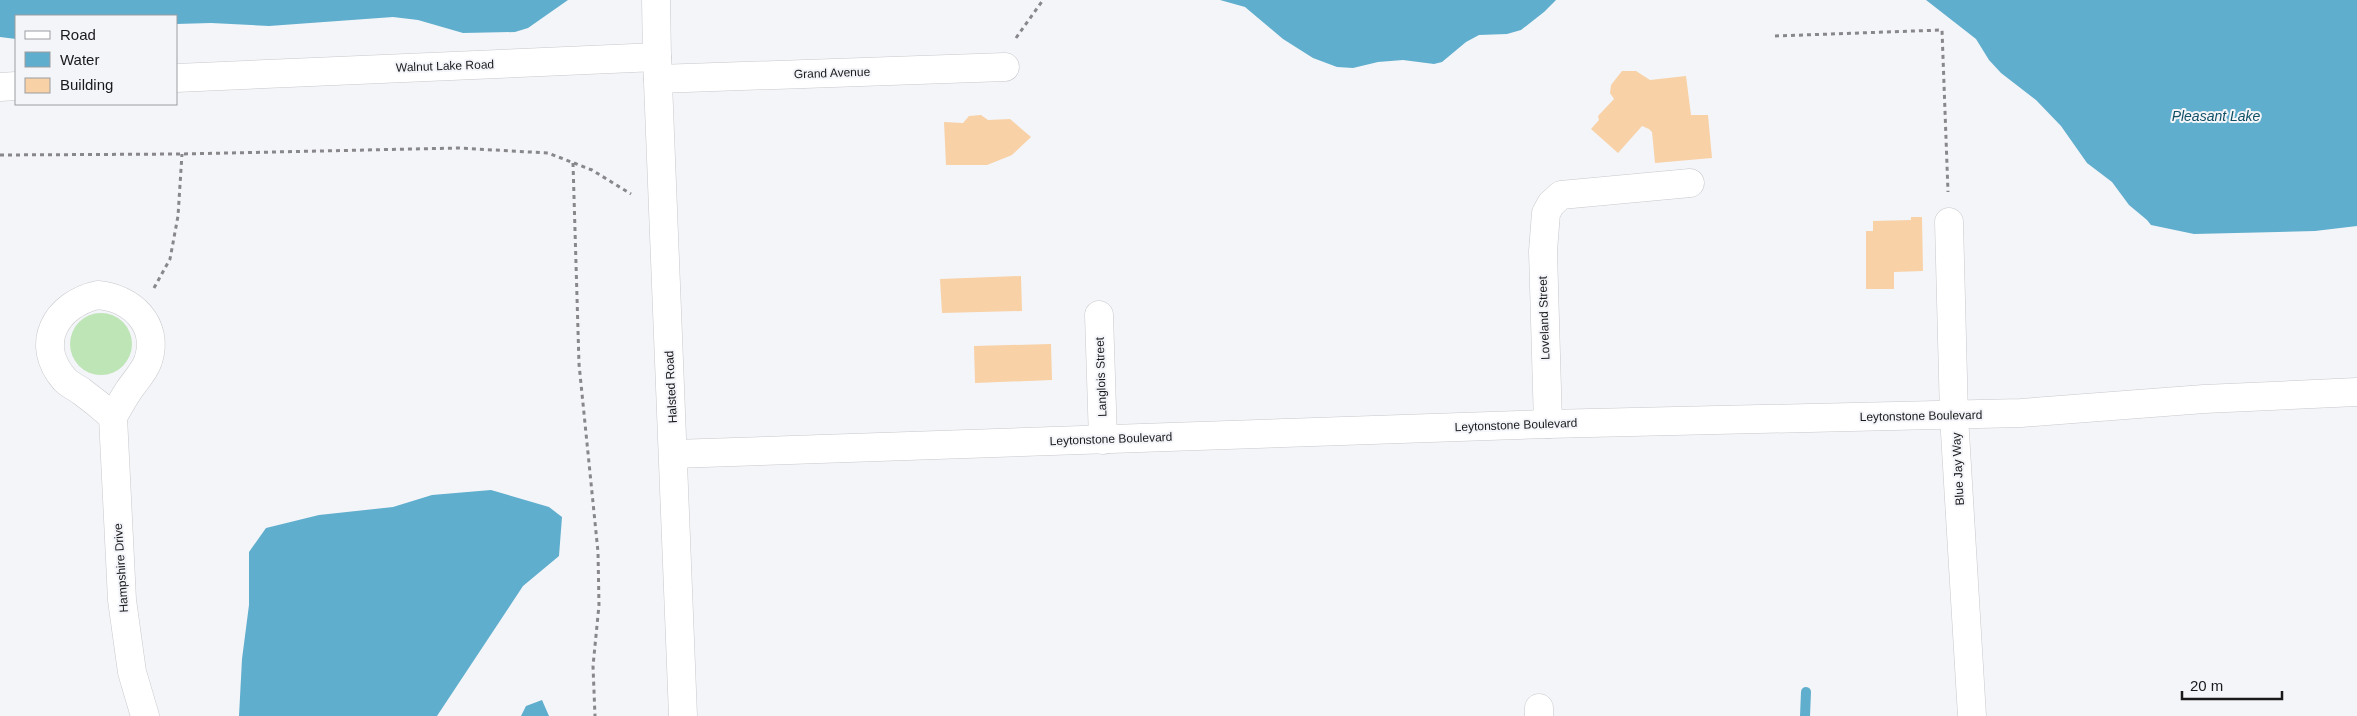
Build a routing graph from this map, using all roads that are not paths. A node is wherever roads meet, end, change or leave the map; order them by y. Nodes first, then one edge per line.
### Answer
1 (656, 0) edge
2 (1005, 67) dead end
3 (658, 68) junction
4 (178, 78) edge
5 (15, 86) edge
6 (0, 87) edge
7 (1690, 183) dead end
8 (1949, 222) road end
9 (1099, 314) dead end
10 (2357, 392) edge
11 (1954, 416) junction
12 (113, 417) junction
13 (1548, 424) junction
14 (1103, 440) junction
15 (674, 454) junction
16 (145, 716) edge
17 (683, 716) edge
18 (1972, 716) edge

1 - 3 street
2 - 3 street, Grand Avenue
3 - 4 street, Walnut Lake Road
3 - 15 street, Halsted Road
5 - 6 street
7 - 13 street, Loveland Street
8 - 11 street, Blue Jay Way
9 - 14 street, Langlois Street
10 - 11 street, Leytonstone Boulevard
11 - 13 street, Leytonstone Boulevard
11 - 18 street, Blue Jay Way
12 - 12 street
12 - 16 street, Hampshire Drive
13 - 14 street, Leytonstone Boulevard
14 - 15 street, Leytonstone Boulevard
15 - 17 street, Halsted Road

